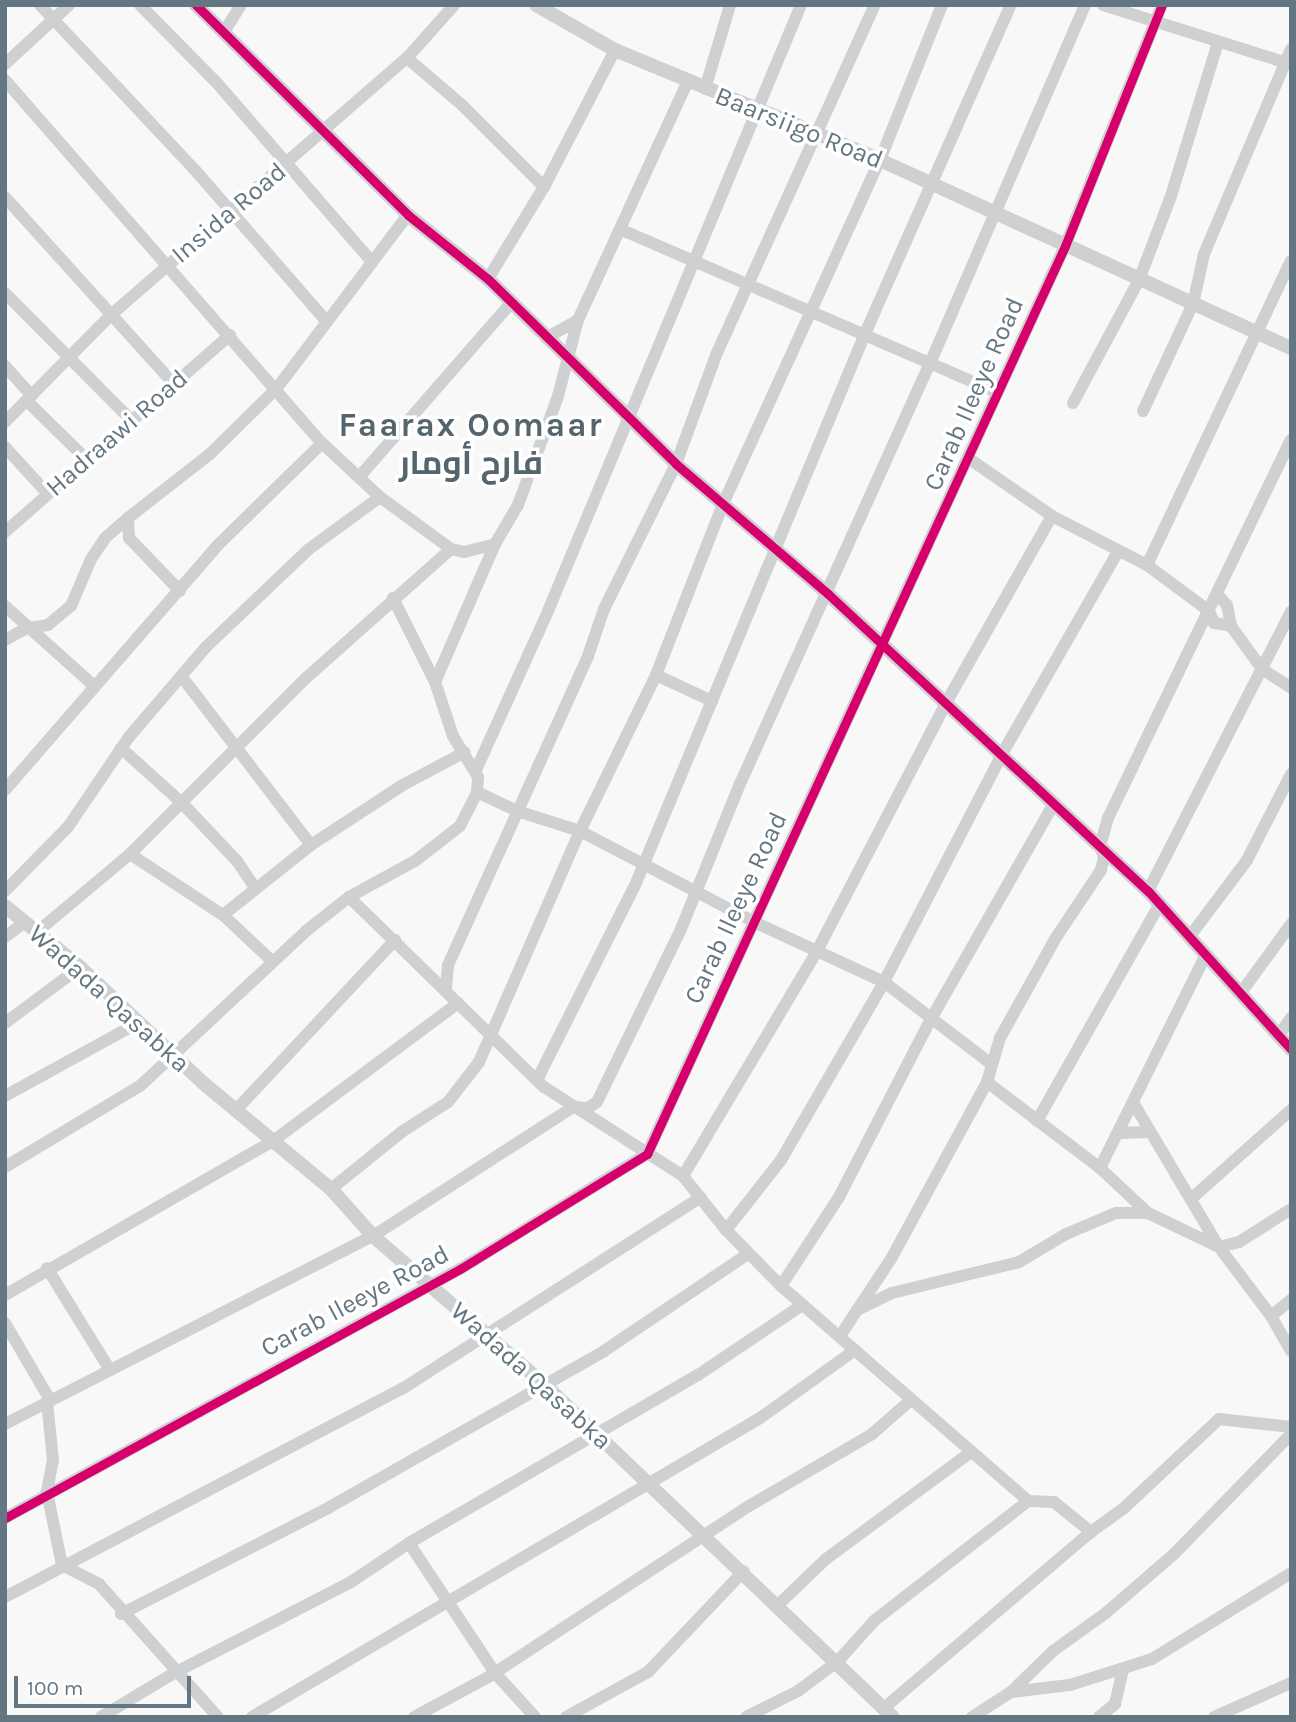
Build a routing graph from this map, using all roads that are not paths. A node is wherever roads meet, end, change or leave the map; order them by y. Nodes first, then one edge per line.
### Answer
1 (40, 5) edge
2 (69, 5) edge
3 (139, 5) edge
4 (196, 5) edge
5 (241, 5) edge
6 (454, 5) edge
7 (536, 5) edge
8 (730, 5) edge
9 (801, 5) edge
10 (874, 5) edge
11 (942, 5) edge
12 (1011, 5) edge
13 (1085, 5) edge
14 (1103, 5) edge
15 (1162, 5) edge
16 (54, 21) junction
17 (1154, 24) junction
18 (224, 32) junction
19 (1218, 42) junction
20 (1291, 49) edge
21 (615, 50) junction
22 (407, 58) junction
23 (1287, 63) edge
24 (5, 64) edge
25 (5, 79) edge
26 (688, 82) junction
27 (705, 89) junction
28 (758, 108) junction
29 (323, 133) junction
30 (817, 135) junction
31 (880, 160) junction
32 (288, 163) junction
33 (934, 186) junction
34 (544, 187) junction
35 (5, 197) edge
36 (229, 213) junction
37 (408, 215) junction
38 (995, 215) junction
39 (622, 230) junction
40 (1065, 246) junction
41 (695, 260) junction
42 (1291, 261) edge
43 (372, 262) junction
44 (168, 263) junction
45 (488, 279) junction
46 (1139, 280) junction
47 (748, 284) junction
48 (5, 293) edge
49 (510, 304) junction
50 (1193, 304) junction
51 (112, 314) junction
52 (812, 314) junction
53 (578, 320) junction
54 (327, 322) junction
55 (1257, 333) junction
56 (229, 334) junction
57 (864, 336) junction
58 (546, 338) junction
59 (1291, 348) edge
60 (68, 358) junction
61 (932, 361) junction
62 (567, 362) junction
63 (5, 366) edge
64 (173, 384) junction
65 (277, 388) junction
66 (997, 392) junction
67 (30, 398) junction
68 (1073, 403) dead end
69 (1143, 411) dead end
70 (629, 420) junction
71 (132, 421) junction
72 (5, 422) edge
73 (1291, 440) edge
74 (322, 443) junction
75 (5, 447) edge
76 (968, 458) junction
77 (87, 460) junction
78 (676, 464) junction
79 (360, 476) junction
80 (47, 493) junction
81 (380, 497) junction
82 (723, 504) junction
83 (1052, 516) junction
84 (128, 518) junction
85 (7, 528) edge
86 (495, 544) junction
87 (776, 547) junction
88 (451, 549) junction
89 (1117, 553) junction
90 (1147, 565) junction
91 (180, 591) junction
92 (827, 593) junction
93 (1219, 595) junction
94 (393, 598) junction
95 (5, 606) edge
96 (1209, 611) junction
97 (1291, 611) edge
98 (1231, 626) junction
99 (27, 628) junction
100 (5, 640) edge
101 (879, 646) junction
102 (1262, 669) junction
103 (656, 675) junction
104 (182, 677) junction
105 (435, 682) junction
106 (93, 685) junction
107 (1291, 688) edge
108 (712, 701) junction
109 (946, 703) junction
110 (121, 748) junction
111 (237, 749) junction
112 (465, 752) junction
113 (1002, 754) junction
114 (476, 770) junction
115 (1291, 774) edge
116 (5, 790) edge
117 (477, 792) junction
118 (182, 803) junction
119 (1054, 803) junction
120 (517, 811) junction
121 (580, 831) junction
122 (311, 845) junction
123 (1100, 846) junction
124 (130, 854) junction
125 (640, 864) junction
126 (254, 886) junction
127 (5, 891) edge
128 (1148, 891) junction
129 (696, 892) junction
130 (349, 897) junction
131 (1160, 904) junction
132 (5, 906) edge
133 (223, 915) junction
134 (25, 922) junction
135 (754, 922) junction
136 (1291, 924) edge
137 (37, 932) junction
138 (1190, 936) junction
139 (5, 937) edge
140 (395, 940) junction
141 (817, 951) junction
142 (1206, 954) junction
143 (272, 961) junction
144 (80, 967) junction
145 (884, 982) junction
146 (446, 988) junction
147 (1240, 994) junction
148 (458, 1003) junction
149 (1291, 1018) edge
150 (931, 1019) junction
151 (5, 1023) edge
152 (138, 1023) junction
153 (1279, 1035) junction
154 (491, 1036) junction
155 (1291, 1049) edge
156 (173, 1057) junction
157 (990, 1063) junction
158 (537, 1080) junction
159 (987, 1082) junction
160 (5, 1096) edge
161 (1134, 1104) junction
162 (573, 1107) junction
163 (236, 1110) junction
164 (1291, 1110) edge
165 (1037, 1121) junction
166 (1149, 1132) junction
167 (1118, 1133) junction
168 (273, 1140) junction
169 (647, 1154) junction
170 (5, 1167) edge
171 (1100, 1168) junction
172 (682, 1176) junction
173 (331, 1189) junction
174 (701, 1197) junction
175 (1191, 1199) junction
176 (1291, 1209) edge
177 (1148, 1213) junction
178 (726, 1230) junction
179 (373, 1236) junction
180 (1219, 1247) junction
181 (748, 1254) junction
182 (47, 1268) junction
183 (429, 1285) junction
184 (782, 1286) junction
185 (5, 1294) edge
186 (1291, 1300) edge
187 (802, 1305) junction
188 (857, 1311) junction
189 (1271, 1315) junction
190 (5, 1323) edge
191 (486, 1335) junction
192 (840, 1336) junction
193 (855, 1350) junction
194 (1291, 1351) edge
195 (110, 1370) junction
196 (543, 1383) junction
197 (911, 1399) junction
198 (48, 1401) junction
199 (6, 1423) edge
200 (1291, 1427) edge
201 (596, 1433) junction
202 (1291, 1434) edge
203 (971, 1452) junction
204 (648, 1481) junction
205 (47, 1492) junction
206 (1028, 1501) junction
207 (5, 1518) edge
208 (1091, 1531) junction
209 (704, 1534) junction
210 (409, 1543) junction
211 (62, 1565) junction
212 (744, 1571) junction
213 (1291, 1573) edge
214 (5, 1597) edge
215 (446, 1601) junction
216 (779, 1604) junction
217 (121, 1614) junction
218 (838, 1661) junction
219 (1124, 1670) junction
220 (176, 1672) junction
221 (495, 1673) junction
222 (1291, 1683) edge
223 (1011, 1692) junction
224 (889, 1713) edge
225 (974, 1716) edge
226 (101, 1717) edge
227 (218, 1717) edge
228 (252, 1717) edge
229 (414, 1717) edge
230 (535, 1717) edge
231 (566, 1717) edge
232 (746, 1717) edge
233 (1099, 1717) edge
234 (1214, 1717) edge

1 - 16 street
2 - 16 street
3 - 32 street
4 - 18 street
5 - 18 street
6 - 22 street, Insida Road
7 - 21 street, Baarsiigo Road
8 - 27 street
9 - 28 street
10 - 30 street
11 - 31 street
12 - 33 street
13 - 38 street
14 - 17 street
15 - 17 street, Carab Ileeye Road
16 - 24 street
16 - 36 street
17 - 19 street
17 - 40 street, Carab Ileeye Road
18 - 29 street
19 - 23 street
19 - 46 street
20 - 23 street
21 - 26 street, Baarsiigo Road
21 - 34 street
22 - 29 street, Insida Road
22 - 34 street
23 - 50 street
25 - 44 street
26 - 27 street, Baarsiigo Road
26 - 39 street
27 - 28 street, Baarsiigo Road
28 - 30 street, Baarsiigo Road
28 - 41 street
29 - 32 street, Insida Road
29 - 37 street
30 - 31 street, Baarsiigo Road
30 - 47 street
31 - 33 street, Baarsiigo Road
31 - 52 street
32 - 36 street, Insida Road
32 - 43 street
33 - 38 street, Baarsiigo Road
33 - 57 street
34 - 45 street
35 - 51 street
36 - 44 street, Insida Road
36 - 54 street
37 - 43 street
37 - 45 street
38 - 40 street, Baarsiigo Road
38 - 61 street
39 - 41 street
39 - 53 street
40 - 46 street, Baarsiigo Road
40 - 66 street, Carab Ileeye Road
41 - 47 street
41 - 70 street
42 - 55 street
43 - 54 street
44 - 51 street, Insida Road
44 - 56 street
45 - 49 street
46 - 50 street, Baarsiigo Road
46 - 68 street
47 - 52 street
47 - 78 street
48 - 60 street
49 - 58 street
49 - 79 street
50 - 55 street, Baarsiigo Road
50 - 69 street
51 - 60 street, Insida Road
51 - 64 street
52 - 57 street
52 - 82 street
53 - 58 street
53 - 62 street
54 - 65 street
55 - 59 street, Baarsiigo Road
55 - 90 street
56 - 64 street, Hadraawi Road
56 - 65 street
57 - 61 street
57 - 87 street
58 - 62 street
60 - 67 street, Insida Road
60 - 71 street
61 - 66 street
61 - 92 street
62 - 70 street
62 - 86 street
63 - 67 street
64 - 71 street, Hadraawi Road
65 - 74 street
65 - 84 street
66 - 76 street, Carab Ileeye Road
67 - 72 street, Insida Road
67 - 77 street
70 - 78 street
70 - 114 street
71 - 77 street, Hadraawi Road
73 - 93 street
74 - 79 street
74 - 91 street
75 - 80 street
76 - 83 street
76 - 101 street, Carab Ileeye Road
77 - 80 street, Hadraawi Road
78 - 82 street
78 - 120 street
79 - 81 street
80 - 85 street, Hadraawi Road
81 - 88 street
81 - 104 street
82 - 87 street
82 - 103 street
83 - 89 street
83 - 109 street
84 - 91 street
84 - 99 street
86 - 88 street
86 - 105 street
87 - 92 street
87 - 108 street
88 - 94 street
89 - 90 street
89 - 113 street
90 - 96 street
91 - 106 street
92 - 101 street
92 - 129 street
93 - 96 street
93 - 98 street
94 - 105 street
94 - 111 street
95 - 99 street
96 - 98 street
96 - 123 street
97 - 102 street
98 - 102 street
99 - 100 street
99 - 106 street
101 - 109 street
101 - 135 street, Carab Ileeye Road
102 - 107 street
102 - 128 street
103 - 108 street
103 - 121 street
104 - 110 street
104 - 111 street
105 - 112 street
106 - 116 street
108 - 125 street
109 - 113 street
109 - 141 street
110 - 118 street
110 - 127 street
111 - 118 street
111 - 122 street
112 - 114 street
112 - 122 street
113 - 119 street
113 - 145 street
114 - 117 street
115 - 138 street
117 - 120 street
117 - 130 street
118 - 124 street
118 - 126 street
119 - 123 street
119 - 150 street
120 - 121 street
120 - 146 street
121 - 125 street
121 - 154 street
122 - 126 street
123 - 128 street
123 - 157 street
124 - 133 street
124 - 137 street
125 - 129 street
125 - 158 street
126 - 133 street
128 - 131 street
129 - 135 street
129 - 162 street
130 - 140 street
130 - 143 street
131 - 138 street
131 - 165 street
132 - 134 street, Wadada Qasabka
133 - 143 street
134 - 137 street, Wadada Qasabka
134 - 139 street
135 - 141 street
135 - 169 street, Carab Ileeye Road
136 - 147 street
137 - 144 street, Wadada Qasabka
138 - 142 street
140 - 146 street
140 - 163 street
141 - 145 street
141 - 172 street
142 - 147 street
142 - 161 street
143 - 156 street
144 - 151 street
144 - 152 street, Wadada Qasabka
145 - 150 street
145 - 178 street
146 - 148 street
147 - 153 street
148 - 154 street
148 - 168 street
149 - 153 street
150 - 157 street
150 - 184 street
152 - 156 street, Wadada Qasabka
152 - 160 street
153 - 155 street
154 - 158 street
154 - 173 street
156 - 163 street, Wadada Qasabka
156 - 170 street
157 - 159 street
158 - 162 street
159 - 165 street
159 - 188 street
161 - 166 street
161 - 167 street
162 - 169 street
162 - 179 street
163 - 168 street, Wadada Qasabka
164 - 175 street
165 - 171 street
166 - 167 street
166 - 175 street
167 - 171 street
168 - 173 street, Wadada Qasabka
168 - 182 street
169 - 172 street
169 - 183 street, Carab Ileeye Road
171 - 177 street
172 - 174 street
173 - 179 street, Wadada Qasabka
174 - 178 street
174 - 191 street
175 - 180 street
176 - 180 street
177 - 180 street
177 - 188 street
178 - 181 street
179 - 183 street, Wadada Qasabka
179 - 195 street
180 - 189 street
181 - 184 street
181 - 196 street
182 - 185 street
182 - 195 street
183 - 191 street, Wadada Qasabka
183 - 205 street, Carab Ileeye Road
184 - 187 street
186 - 189 street
187 - 192 street
187 - 201 street
188 - 192 street
189 - 194 street
190 - 198 street
191 - 196 street, Wadada Qasabka
191 - 211 street
192 - 193 street
193 - 197 street
193 - 204 street
195 - 198 street
196 - 201 street, Wadada Qasabka
196 - 217 street
197 - 203 street
197 - 209 street
198 - 199 street
198 - 205 street
200 - 208 street
201 - 204 street, Wadada Qasabka
201 - 210 street
202 - 223 street
203 - 206 street
203 - 216 street
204 - 209 street, Wadada Qasabka
204 - 215 street
205 - 207 street, Carab Ileeye Road
205 - 211 street
206 - 208 street
206 - 218 street
208 - 224 street
209 - 212 street, Wadada Qasabka
209 - 221 street
210 - 215 street
210 - 220 street
211 - 214 street
211 - 217 street
212 - 216 street, Wadada Qasabka
212 - 231 street
213 - 219 street
215 - 221 street
215 - 228 street
216 - 218 street, Wadada Qasabka
217 - 220 street
218 - 224 street, Wadada Qasabka
218 - 232 street
219 - 223 street
219 - 233 street
220 - 226 street
220 - 227 street
221 - 229 street
221 - 230 street
222 - 234 street
223 - 225 street

